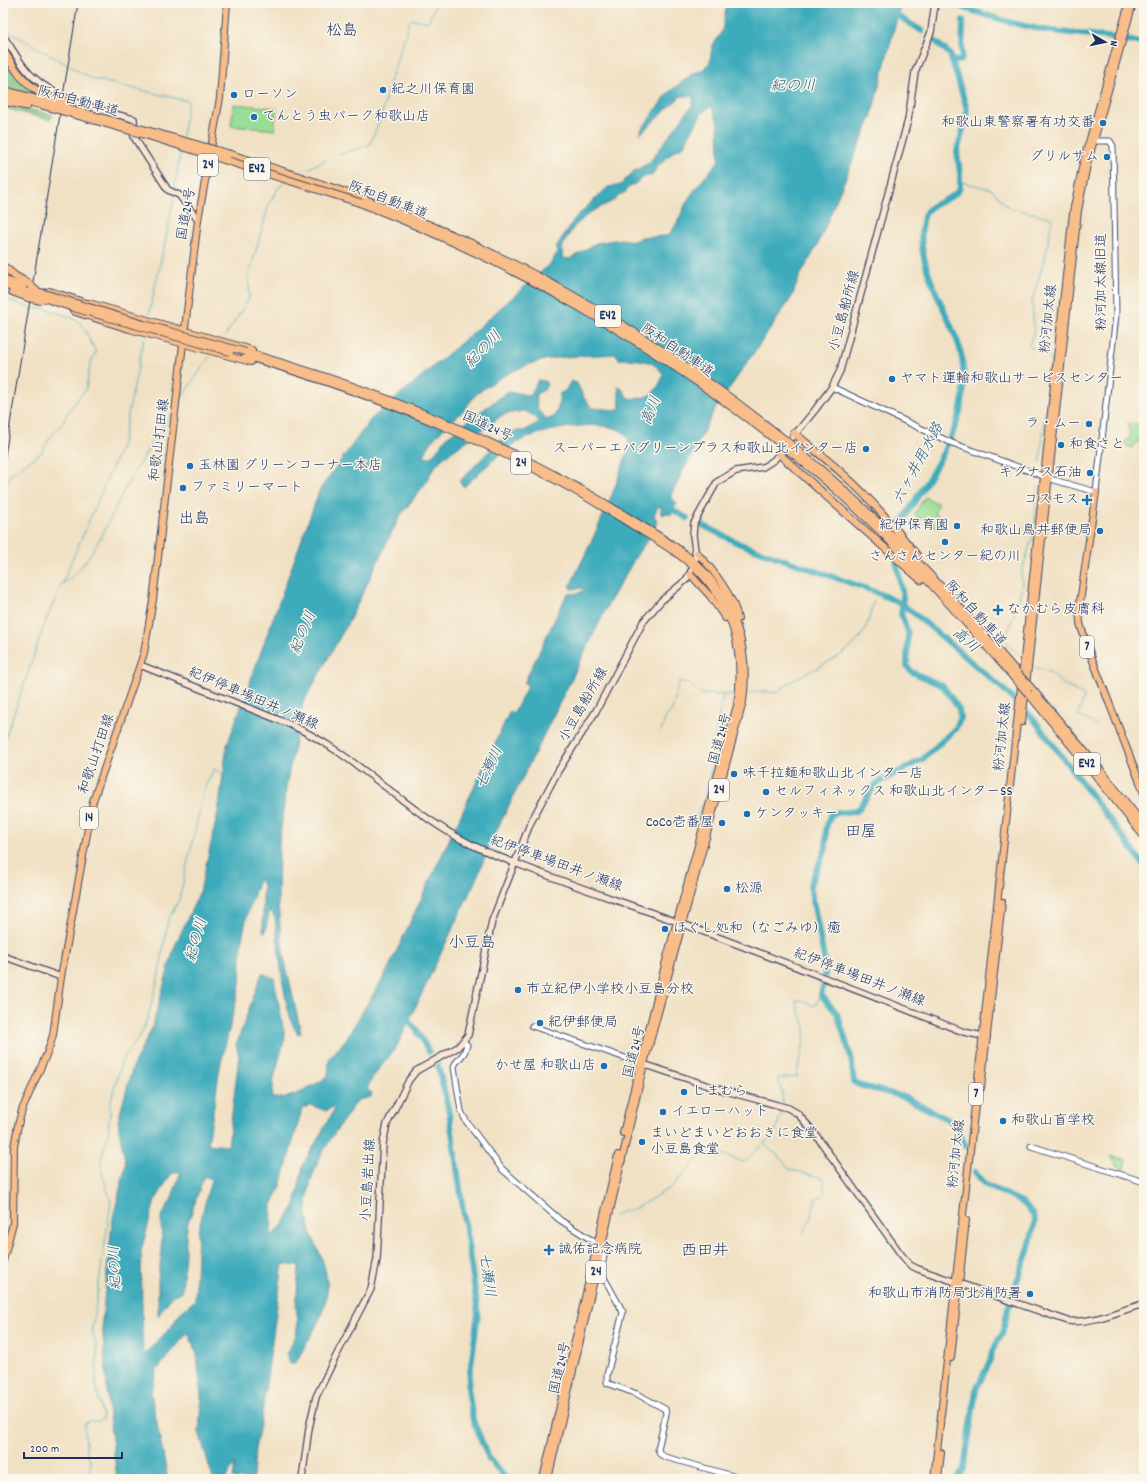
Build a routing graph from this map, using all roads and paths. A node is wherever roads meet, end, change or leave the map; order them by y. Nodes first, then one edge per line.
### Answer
1 (228, 3) edge
2 (1129, 3) edge
3 (1133, 3) edge
4 (933, 5) edge
5 (1123, 34) junction
6 (3, 36) edge
7 (3, 50) edge
8 (3, 90) edge
9 (3, 95) edge
10 (3, 101) edge
11 (43, 102) junction
12 (1092, 140) junction
13 (361, 200) junction
14 (198, 220) junction
15 (3, 266) edge
16 (3, 279) edge
17 (3, 285) edge
18 (3, 288) edge
19 (30, 291) junction
20 (43, 293) junction
21 (89, 303) junction
22 (80, 305) junction
23 (70, 307) junction
24 (184, 329) junction
25 (183, 344) junction
26 (246, 354) junction
27 (832, 387) junction
28 (362, 391) junction
29 (794, 433) junction
30 (779, 454) junction
31 (1046, 477) junction
32 (1096, 492) junction
33 (903, 548) junction
34 (697, 556) joint
35 (690, 573) joint
36 (964, 620) junction
37 (734, 626) junction
38 (740, 651) junction
39 (142, 666) junction
40 (1018, 677) junction
41 (1029, 690) junction
42 (1144, 793) edge
43 (1144, 826) edge
44 (1144, 836) edge
45 (511, 861) junction
46 (679, 922) junction
47 (3, 956) edge
48 (61, 977) junction
49 (532, 1026) dead end
50 (985, 1037) junction
51 (464, 1042) junction
52 (642, 1064) junction
53 (1031, 1146) dead end
54 (1144, 1182) edge
55 (600, 1245) junction
56 (3, 1262) edge
57 (957, 1283) junction
58 (1144, 1304) edge
59 (302, 1479) edge
60 (543, 1479) edge
61 (548, 1479) edge
62 (744, 1479) edge
63 (934, 1479) edge
64 (938, 1479) edge

1 - 14 main road, 国道24号 / 24
2 - 5 main road, 粉河加太線 / 7
3 - 5 main road, 粉河加太線 / 7
4 - 27 main road, 小豆島船所線
5 - 12 main road, 粉河加太線 / 7
6 - 14 main road
7 - 11 highway
8 - 11 highway, 阪和自動車道 / E42
9 - 11 highway, 阪和自動車道 / E42
10 - 11 highway
11 - 13 highway, 阪和自動車道 / E42, bridge
11 - 13 highway, 阪和自動車道 / E42, bridge
12 - 31 main road, 粉河加太線 / 7
12 - 32 street, 粉河加太線旧道
13 - 33 highway, 阪和自動車道 / E42, bridge
14 - 24 main road, 国道24号 / 24
15 - 19 highway
16 - 19 main road, 国道24号 / 24
17 - 19 main road, 国道24号 / 24
18 - 19 main road, 24
19 - 20 main road, 国道24号 / 24, bridge
19 - 23 main road, 国道24号 / 24, bridge
20 - 21 main road, 24
20 - 22 main road, 国道24号 / 24, bridge
21 - 22 main road, 24, bridge
21 - 24 main road, 24
22 - 26 main road, 国道24号 / 24, bridge
23 - 25 main road, 24
23 - 26 main road, 国道24号 / 24, bridge
24 - 25 main road, 国道24号 / 24
24 - 26 main road
25 - 26 main road
25 - 39 main road, 和歌山打田線 / 14
26 - 28 main road, 国道24号 / 24
26 - 28 main road, 国道24号 / 24
27 - 29 main road, 小豆島船所線
27 - 31 street
28 - 37 main road, 国道24号 / 24
29 - 30 main road, 小豆島船所線
29 - 33 highway
30 - 34 main road, 小豆島船所線
30 - 36 highway
31 - 32 street
31 - 50 main road, 粉河加太線 / 7
32 - 42 main road, 7
33 - 36 highway, 阪和自動車道 / E42
33 - 40 highway, 阪和自動車道 / E42
34 - 37 main road, 24
35 - 37 main road, 24
35 - 45 main road, 小豆島船所線
36 - 40 highway, 阪和自動車道 / E42
37 - 38 main road, 国道24号 / 24
37 - 38 main road, 24
38 - 46 main road, 国道24号 / 24
39 - 45 main road, 紀伊停車場田井ノ瀬線
39 - 48 main road, 和歌山打田線 / 14
40 - 41 highway, 阪和自動車道 / E42, bridge
41 - 43 highway, 阪和自動車道 / E42
41 - 44 highway, 阪和自動車道 / E42
45 - 46 main road, 紀伊停車場田井ノ瀬線
45 - 51 main road
46 - 50 main road, 紀伊停車場田井ノ瀬線
46 - 52 main road, 国道24号 / 24
47 - 48 main road
48 - 56 main road, 和歌山打田線 / 14
49 - 52 street
50 - 57 main road, 粉河加太線 / 7
51 - 55 street
51 - 59 main road, 小豆島岩出線
52 - 55 main road, 国道24号 / 24
52 - 57 main road
53 - 54 street
55 - 60 main road, 国道24号 / 24
55 - 61 main road, 国道24号 / 24
55 - 62 street
57 - 58 main road
57 - 63 main road, 粉河加太線 / 7
57 - 64 main road, 粉河加太線 / 7

